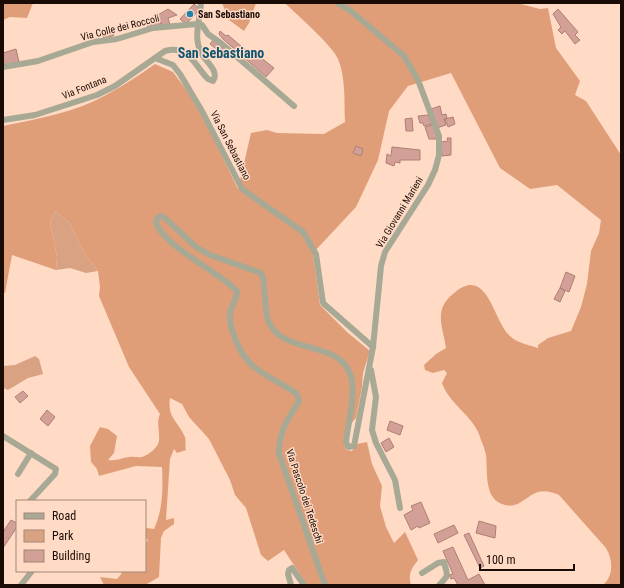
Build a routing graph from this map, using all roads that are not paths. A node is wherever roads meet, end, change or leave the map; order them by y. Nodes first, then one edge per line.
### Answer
1 (201, 3) edge
2 (338, 3) edge
3 (197, 24) junction
4 (155, 58) junction
5 (3, 67) edge
6 (294, 106) dead end
7 (3, 120) edge
8 (373, 347) junction
9 (370, 364) junction
10 (3, 436) edge
11 (354, 446) joint
12 (31, 453) junction
13 (18, 474) dead end
14 (31, 500) edge
15 (400, 508) dead end
16 (31, 572) edge
17 (422, 573) dead end
18 (21, 585) edge
19 (291, 585) edge
20 (304, 585) edge
21 (324, 585) edge
22 (439, 585) edge

1 - 3 street
2 - 8 street, Via Giovanni Marieni
3 - 4 street, Via Fontana
3 - 5 street, Via Colle dei Roccoli
3 - 6 street
4 - 7 street, Via Fontana
4 - 8 street, Via San Sebastiano
8 - 9 street, Via Giovanni Marieni
9 - 11 street, Via Giovanni Marieni
9 - 15 street
10 - 12 street
11 - 21 street, Via Pascolo dei Tedeschi
12 - 13 street
12 - 14 street
16 - 18 street
17 - 22 street
19 - 20 street

